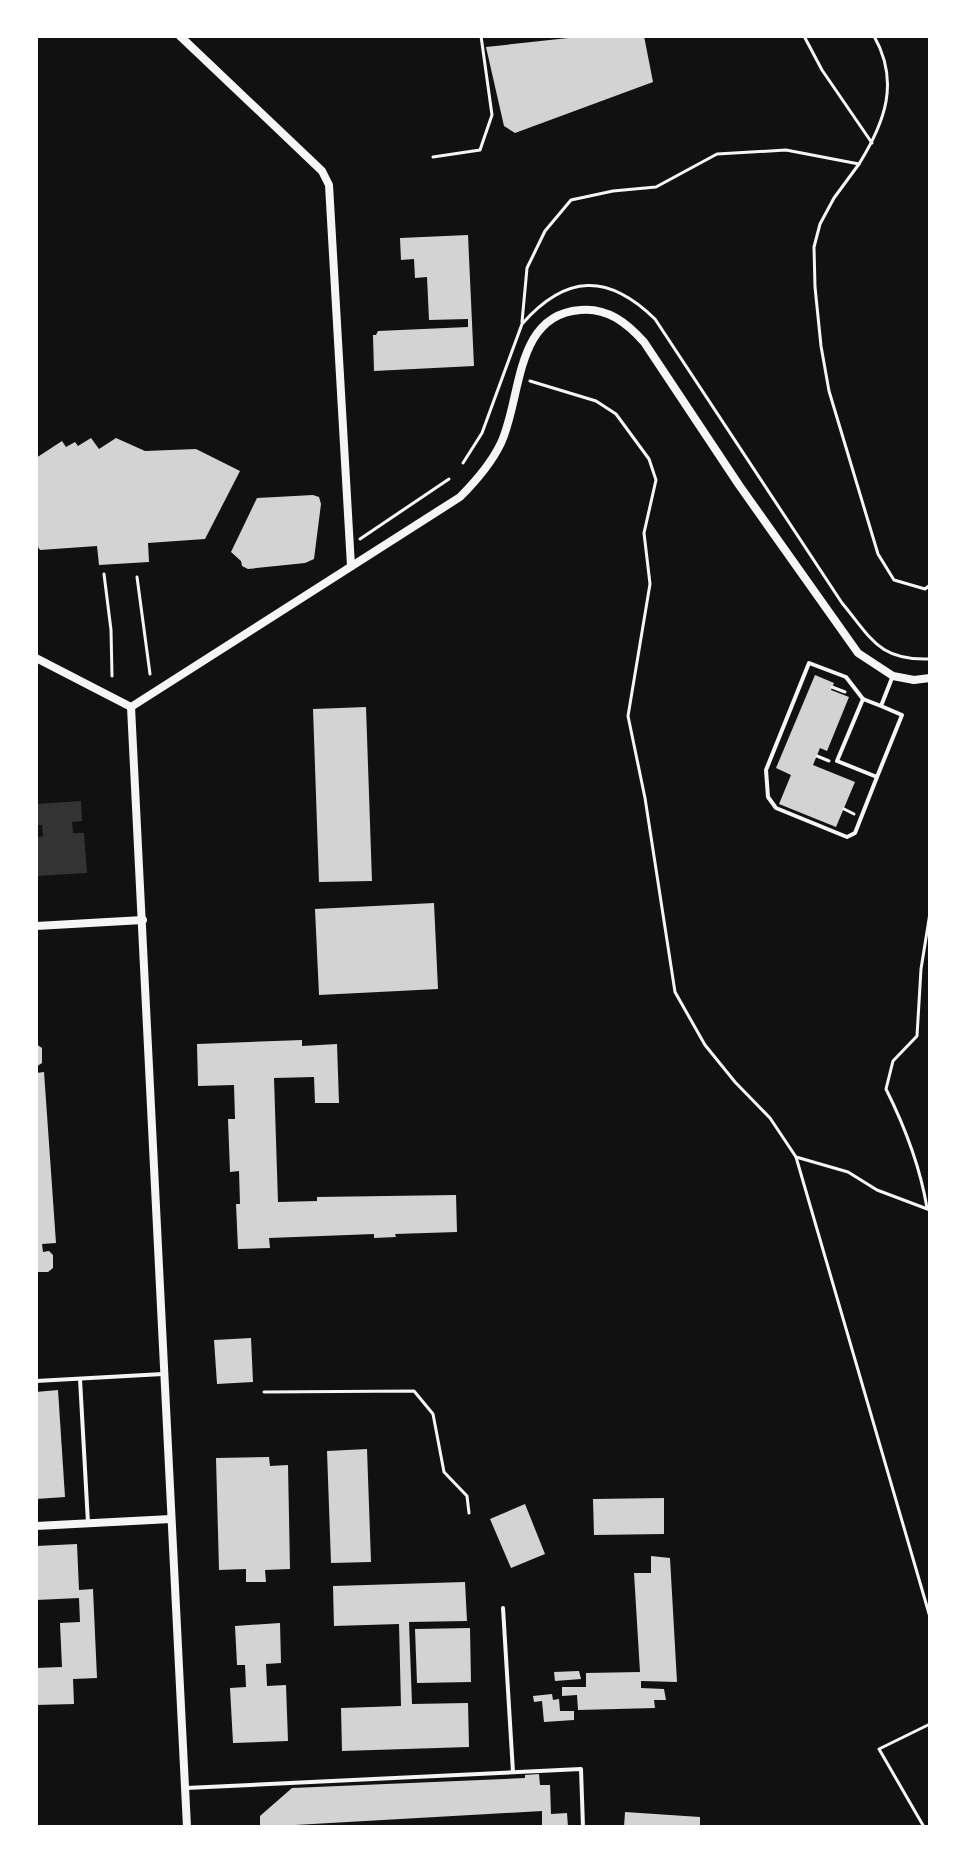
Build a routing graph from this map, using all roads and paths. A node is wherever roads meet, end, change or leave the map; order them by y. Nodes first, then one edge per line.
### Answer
1 (180, 36) edge
2 (481, 36) edge
3 (804, 36) edge
4 (874, 36) edge
5 (872, 143) junction
6 (433, 157) dead end
7 (859, 164) junction
8 (522, 324) junction
9 (530, 381) dead end
10 (463, 463) dead end
11 (449, 479) dead end
12 (365, 536) junction
13 (360, 539) dead end
14 (365, 543) dead end
15 (351, 566) junction
16 (104, 574) dead end
17 (137, 577) dead end
18 (930, 585) edge
19 (36, 658) edge
20 (930, 659) edge
21 (150, 674) dead end
22 (112, 676) dead end
23 (893, 676) junction
24 (930, 678) edge
25 (832, 687) dead end
26 (845, 692) dead end
27 (863, 699) junction
28 (881, 706) junction
29 (131, 707) junction
30 (817, 756) dead end
31 (827, 761) dead end
32 (877, 777) junction
33 (930, 913) edge
34 (143, 920) junction
35 (36, 926) edge
36 (796, 1157) junction
37 (928, 1209) edge
38 (163, 1374) junction
39 (80, 1379) junction
40 (36, 1381) edge
41 (264, 1392) dead end
42 (469, 1513) dead end
43 (171, 1519) junction
44 (88, 1523) junction
45 (36, 1526) edge
46 (503, 1608) dead end
47 (930, 1617) edge
48 (930, 1724) edge
49 (513, 1772) junction
50 (185, 1788) junction
51 (187, 1827) edge
52 (583, 1827) edge
53 (924, 1827) edge

1 - 15 street
2 - 6 path
3 - 5 path
4 - 5 path
5 - 7 path
7 - 8 path
7 - 18 path
8 - 10 path
8 - 20 path
9 - 36 path
11 - 12 path
12 - 13 path
12 - 14 path
15 - 23 street
15 - 29 street
16 - 22 path
17 - 21 path
19 - 29 street
23 - 24 street
23 - 28 lane
25 - 26 path
27 - 28 lane
27 - 32 lane
27 - 32 lane
28 - 32 lane
29 - 34 street
30 - 31 path
33 - 37 path
34 - 35 street
34 - 38 street
36 - 37 path
36 - 47 path
38 - 39 lane
38 - 43 street
39 - 40 lane
39 - 44 lane
41 - 42 path
43 - 44 street
43 - 50 street
44 - 45 street
46 - 49 lane
48 - 53 path
49 - 50 lane
49 - 52 lane
50 - 51 street

